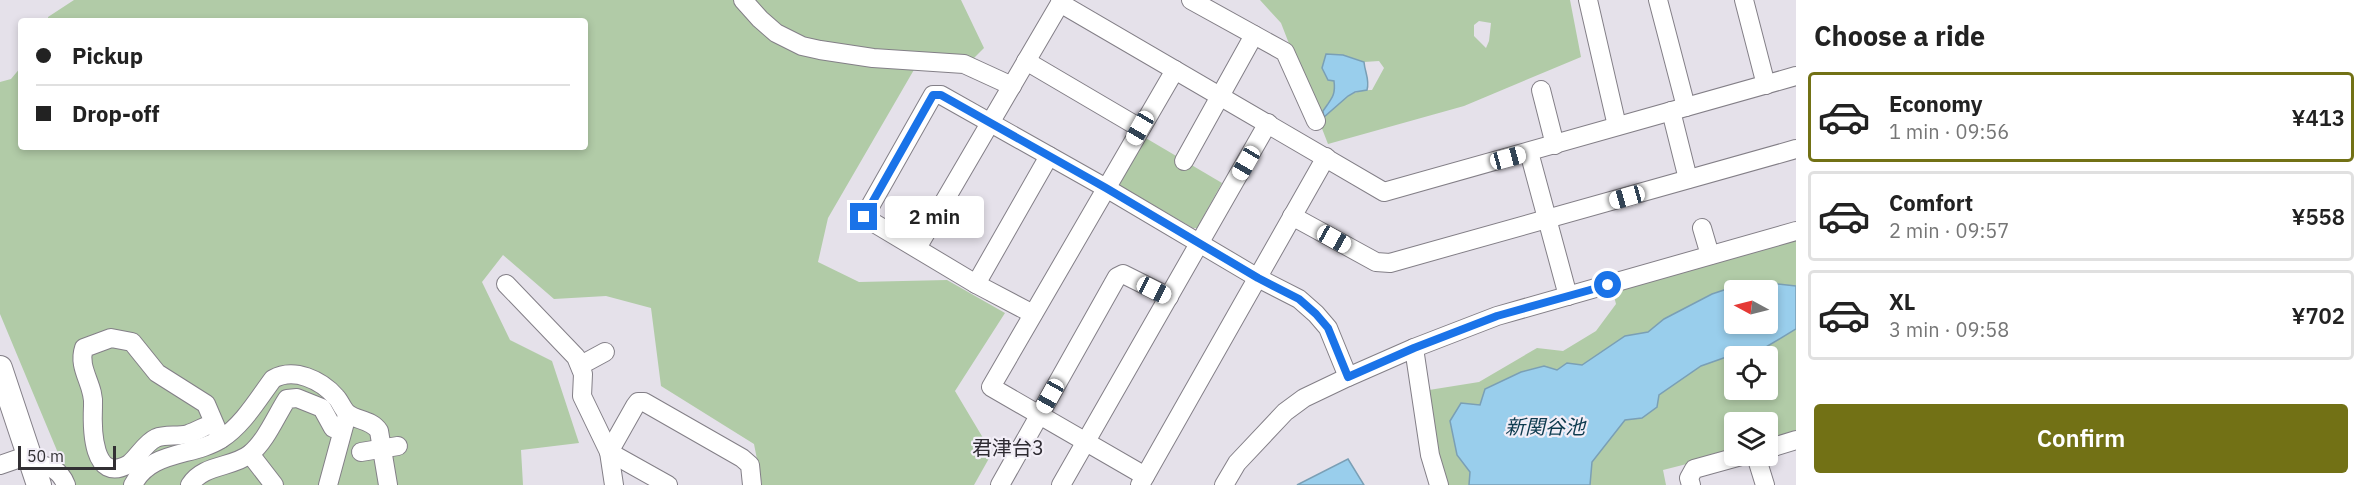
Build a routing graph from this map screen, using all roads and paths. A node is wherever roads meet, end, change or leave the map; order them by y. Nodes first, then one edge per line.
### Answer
1 (743, 0) edge
2 (1191, 0) edge
3 (1588, 0) edge
4 (1658, 0) edge
5 (1744, 0) edge
6 (1061, 2) edge
7 (1254, 35) junction
8 (1026, 61) junction
9 (1175, 70) junction
10 (1796, 76) edge
11 (1766, 85) junction
12 (1012, 86) junction
13 (1541, 90) dead end
14 (1220, 96) junction
15 (1678, 109) junction
16 (1316, 121) dead end
17 (990, 123) junction
18 (1268, 123) junction
19 (1617, 126) junction
20 (1140, 128) junction
21 (1555, 145) junction
22 (1796, 149) edge
23 (1529, 152) junction
24 (1049, 156) junction
25 (1326, 158) junction
26 (1184, 161) dead end
27 (1688, 179) junction
28 (1106, 188) junction
29 (1292, 216) junction
30 (1547, 220) junction
31 (1702, 228) dead end
32 (1796, 231) edge
33 (1199, 244) junction
34 (917, 248) junction
35 (1710, 255) junction
36 (1258, 278) junction
37 (506, 284) dead end
38 (976, 284) junction
39 (1568, 296) junction
40 (1169, 297) junction
41 (1033, 314) junction
42 (1414, 348) junction
43 (605, 351) dead end
44 (581, 365) junction
45 (0, 368) edge
46 (1348, 377) junction
47 (347, 413) junction
48 (1039, 415) junction
49 (333, 428) dead end
50 (217, 431) junction
51 (1796, 440) edge
52 (1085, 443) junction
53 (191, 445) junction
54 (1778, 446) edge
55 (390, 447) junction
56 (361, 452) dead end
57 (609, 452) junction
58 (250, 454) junction
59 (1724, 461) edge
60 (0, 465) edge
61 (1759, 466) edge
62 (33, 468) edge
63 (194, 479) edge
64 (1143, 480) edge
65 (137, 482) edge
66 (66, 485) edge
67 (274, 485) edge
68 (328, 485) edge
69 (388, 485) edge
70 (614, 485) edge
71 (668, 485) edge
72 (752, 485) edge
73 (1000, 485) edge
74 (1061, 485) edge
75 (1224, 485) edge
76 (1439, 485) edge
77 (1691, 485) edge
78 (1765, 485) edge

1 - 12 street
2 - 7 street
3 - 19 street
4 - 15 street
5 - 11 street
6 - 8 street
6 - 9 street
7 - 14 street
7 - 16 street
8 - 12 street
8 - 20 street
9 - 14 street
9 - 20 street
10 - 11 street
11 - 15 street
12 - 17 street
13 - 21 street
14 - 18 street
14 - 26 street
15 - 19 street
15 - 27 street
17 - 24 street
17 - 34 street
17 - 34 street
18 - 25 street
18 - 33 street
19 - 21 street
20 - 28 street
21 - 23 street
22 - 27 street
23 - 25 street
23 - 30 street
24 - 28 street
24 - 38 street
25 - 29 street
27 - 30 street
28 - 33 street
28 - 41 street
29 - 30 street
29 - 36 street
30 - 39 street
31 - 35 street
32 - 35 street
33 - 36 street
33 - 40 street
34 - 38 street
35 - 39 street
36 - 46 street
36 - 64 street
37 - 44 street
38 - 41 street
39 - 42 street
40 - 48 street
40 - 52 street
41 - 48 street
42 - 46 street
42 - 76 street
43 - 44 street
44 - 57 street
45 - 62 main road
46 - 75 street
47 - 50 street
47 - 55 street
47 - 68 street
48 - 52 street
48 - 73 street
49 - 58 street
50 - 53 street
50 - 53 street
51 - 54 street
52 - 64 street
52 - 74 street
53 - 63 street
53 - 65 street
55 - 56 street
55 - 69 street
57 - 70 street
57 - 71 street
57 - 72 street
58 - 63 street
58 - 67 street
59 - 77 street
60 - 62 street
61 - 78 street
62 - 66 street

